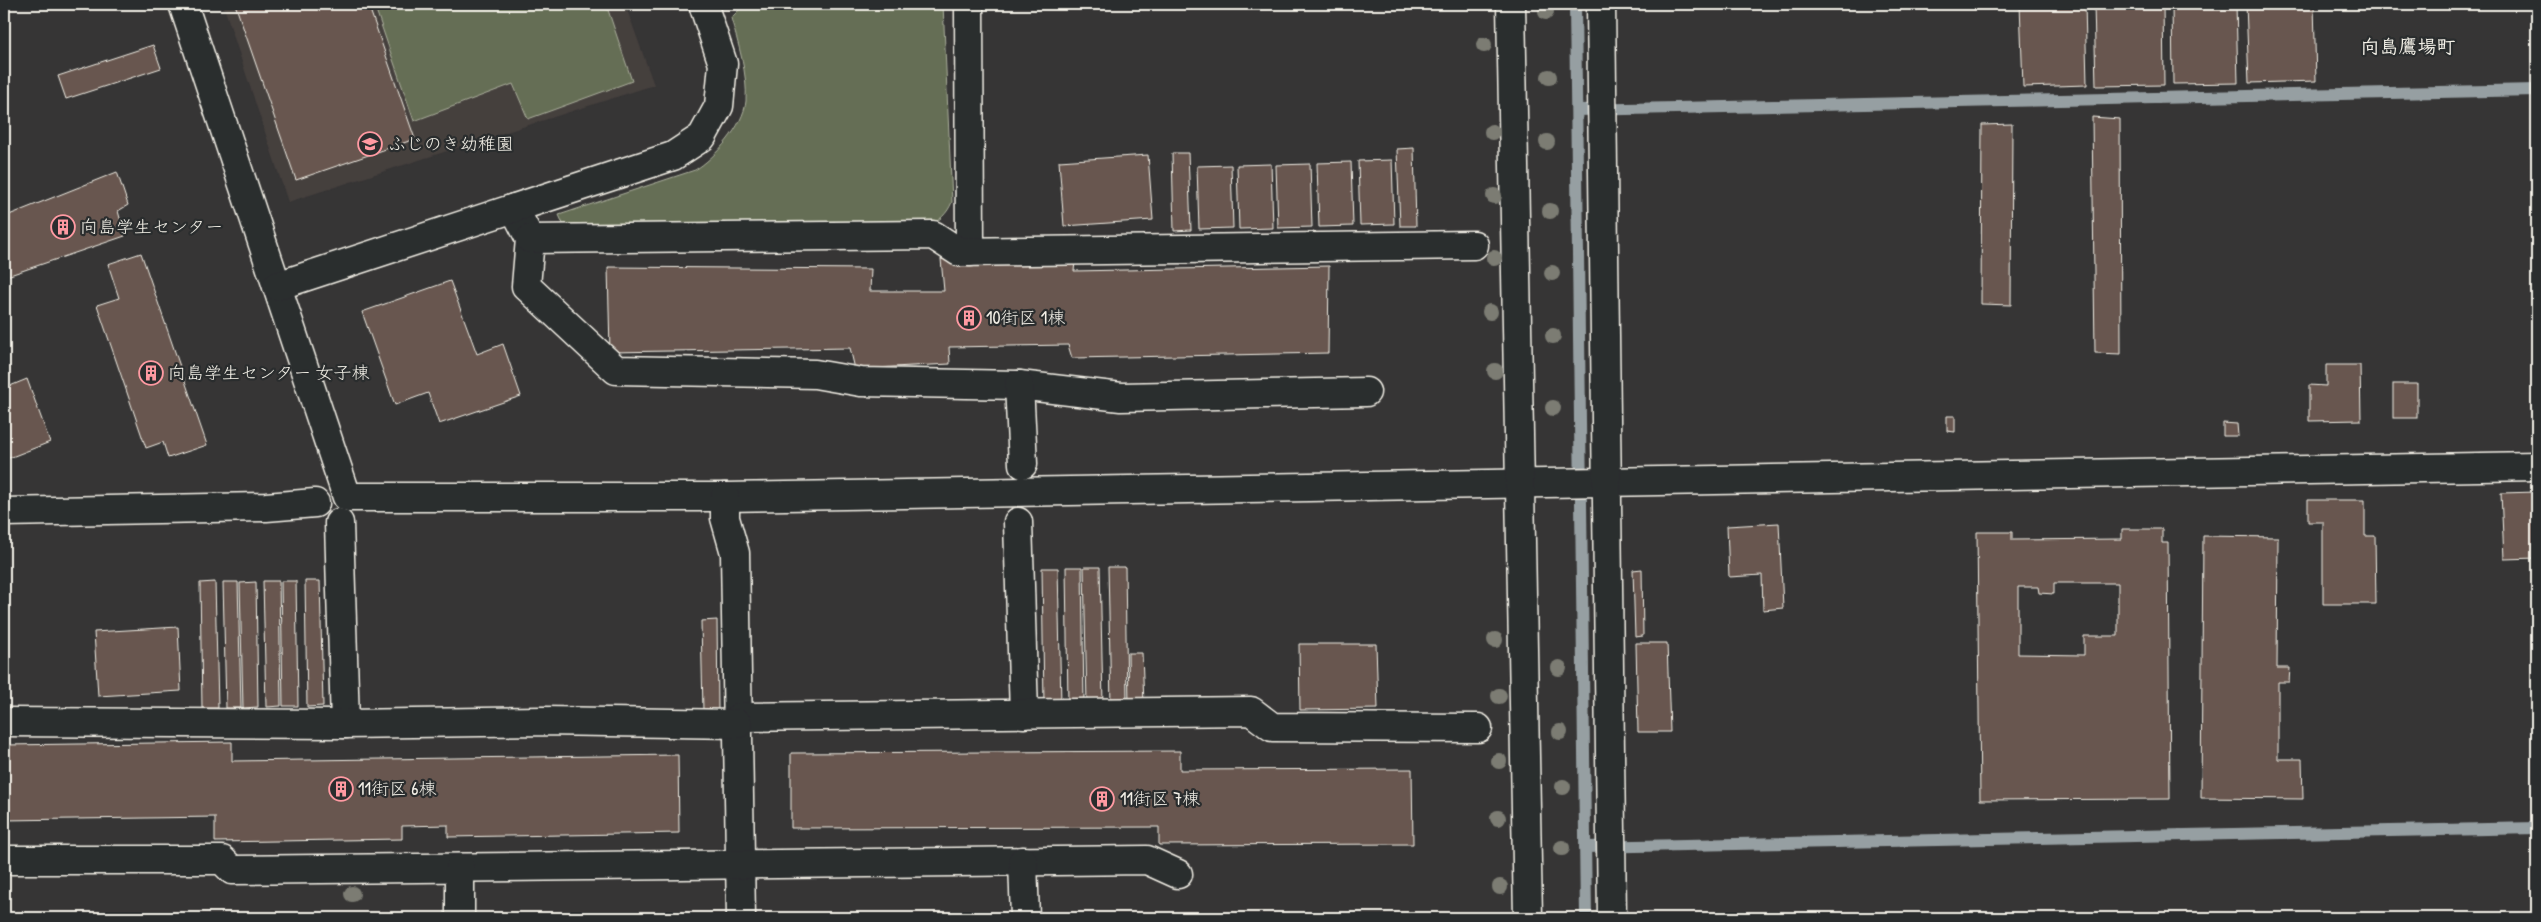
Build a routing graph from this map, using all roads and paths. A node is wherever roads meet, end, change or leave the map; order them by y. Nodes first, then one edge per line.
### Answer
1 (183, 4) edge
2 (703, 4) edge
3 (969, 4) edge
4 (1511, 4) edge
5 (1601, 4) edge
6 (514, 208) junction
7 (530, 239) junction
8 (1474, 245) dead end
9 (970, 252) junction
10 (277, 286) junction
11 (1018, 385) junction
12 (1366, 392) dead end
13 (1023, 464) dead end
14 (2537, 466) edge
15 (1588, 483) junction
16 (1518, 484) junction
17 (725, 497) junction
18 (315, 503) dead end
19 (4, 512) edge
20 (1018, 522) dead end
21 (339, 523) dead end
22 (1024, 714) junction
23 (738, 721) junction
24 (4, 722) edge
25 (345, 724) junction
26 (1478, 728) dead end
27 (4, 860) edge
28 (1023, 861) junction
29 (741, 864) junction
30 (460, 868) junction
31 (1178, 874) dead end
32 (460, 918) edge
33 (741, 918) edge
34 (1025, 918) edge
35 (1528, 918) edge
36 (1612, 918) edge

1 - 10 street
2 - 6 street
3 - 9 street
4 - 16 street
5 - 15 street
6 - 7 street
6 - 10 street
7 - 9 street
7 - 11 street
8 - 9 street
10 - 17 street
11 - 12 street
11 - 13 street
14 - 15 street
15 - 16 street
15 - 36 street
16 - 17 street
16 - 35 street
17 - 23 street
18 - 19 street
20 - 22 street
21 - 25 street
22 - 23 street
22 - 26 street
23 - 25 street
23 - 29 street
24 - 25 street
27 - 30 street
28 - 29 street
28 - 31 street
28 - 34 street
29 - 30 street
29 - 33 street
30 - 32 street

